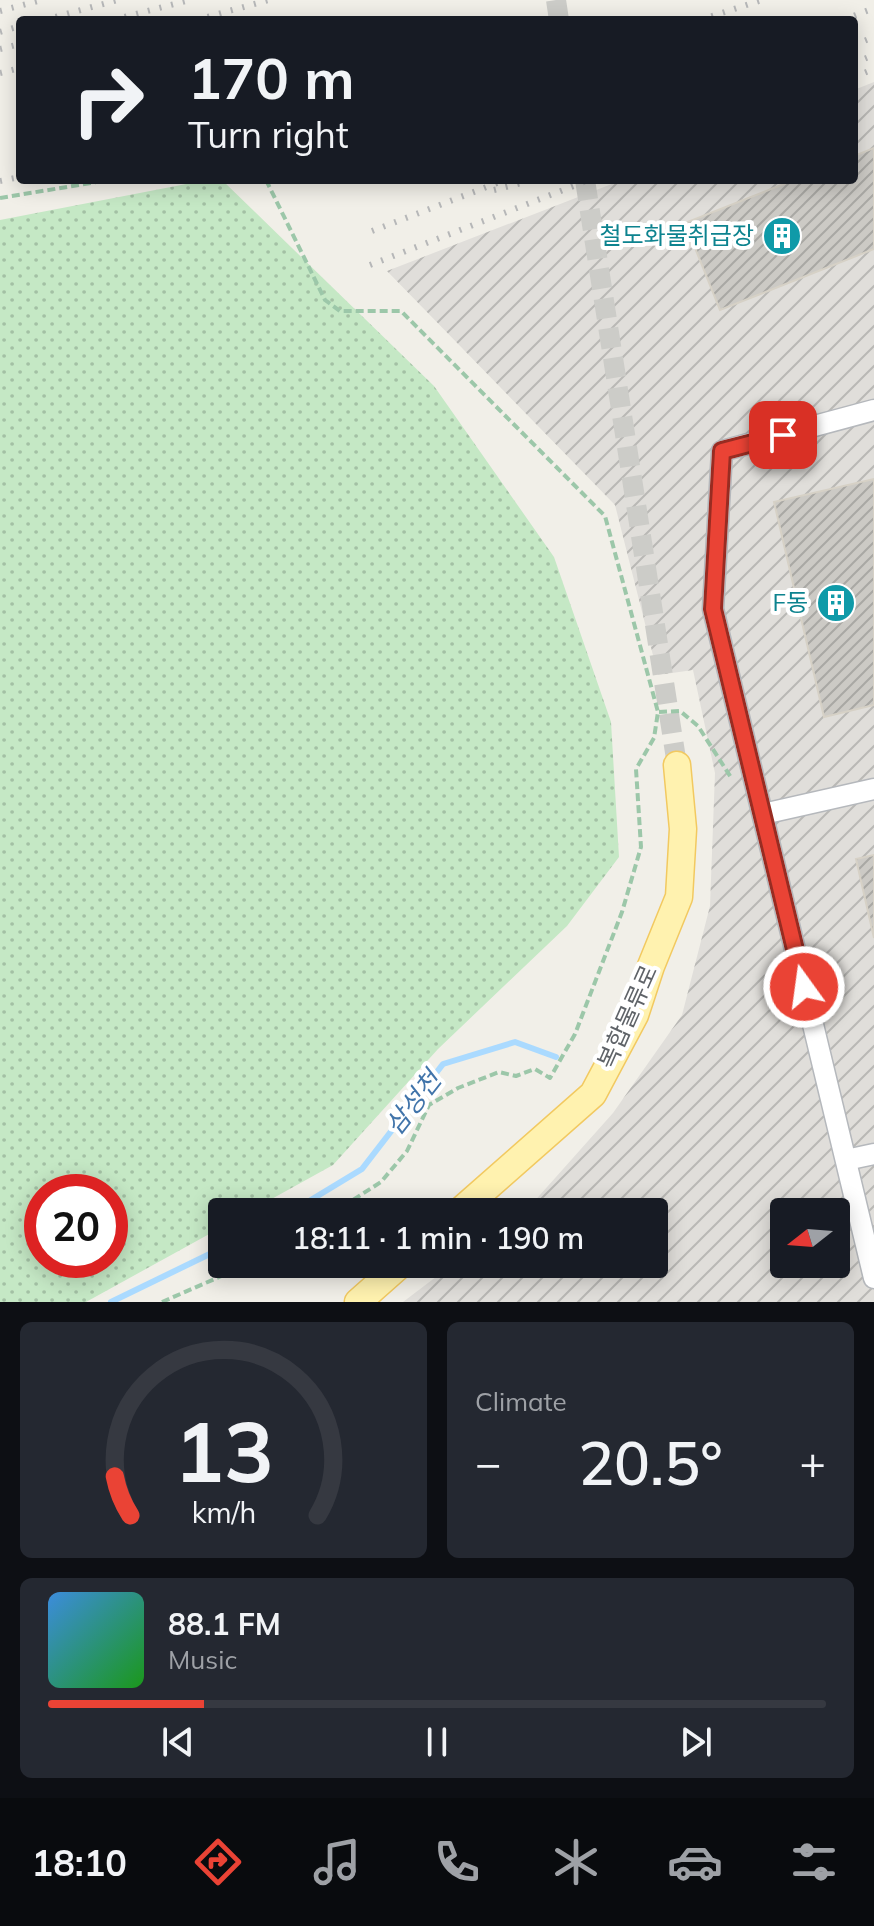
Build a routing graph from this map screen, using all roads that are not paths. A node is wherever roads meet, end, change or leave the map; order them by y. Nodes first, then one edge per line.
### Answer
1 (874, 410) edge
2 (677, 765) tunnel mouth
3 (874, 789) edge
4 (763, 814) junction
5 (874, 1154) edge
6 (846, 1160) junction
7 (475, 1198) edge
8 (385, 1278) edge
9 (874, 1278) edge
10 (358, 1302) edge

1 - 4 lane
2 - 7 main road, 복합물류로
3 - 4 lane
4 - 6 lane
5 - 6 lane
6 - 9 lane
8 - 10 main road

